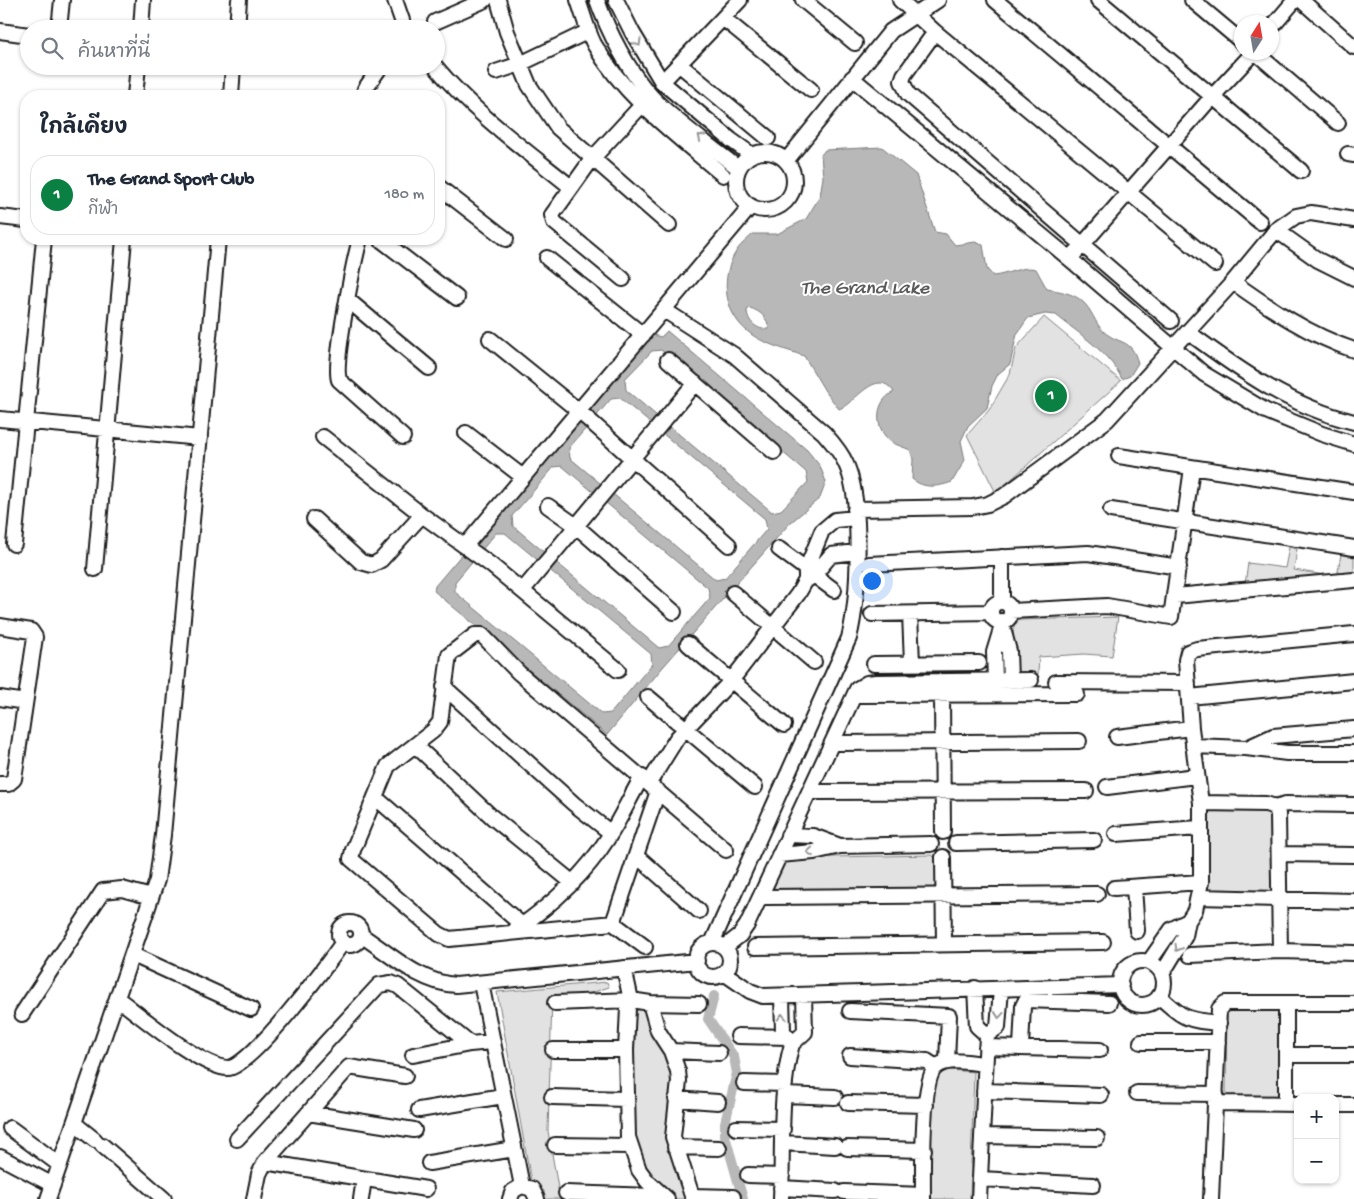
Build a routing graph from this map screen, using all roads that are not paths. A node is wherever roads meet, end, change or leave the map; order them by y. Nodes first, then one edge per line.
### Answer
1 (62, 0) edge
2 (144, 0) edge
3 (239, 0) edge
4 (396, 0) edge
5 (485, 0) edge
6 (498, 0) edge
7 (578, 0) edge
8 (597, 0) edge
9 (616, 0) edge
10 (740, 0) edge
11 (803, 0) edge
12 (900, 0) edge
13 (938, 0) edge
14 (995, 0) edge
15 (1098, 0) edge
16 (1192, 0) edge
17 (1295, 0) edge
18 (1300, 0) edge
19 (918, 15) junction
20 (723, 18) junction
21 (1279, 19) edge
22 (60, 20) edge
23 (142, 20) edge
24 (238, 20) edge
25 (402, 20) edge
26 (440, 20) edge
27 (0, 31) edge
28 (589, 31) junction
29 (934, 32) junction
30 (20, 34) edge
31 (1234, 35) edge
32 (856, 43) dead end
33 (1354, 47) edge
34 (1247, 60) edge
35 (1263, 60) edge
36 (520, 64) junction
37 (680, 65) junction
38 (496, 72) dead end
39 (137, 75) edge
40 (232, 75) edge
41 (375, 75) edge
42 (442, 75) edge
43 (852, 78) junction
44 (662, 82) junction
45 (136, 90) edge
46 (231, 90) edge
47 (365, 90) edge
48 (811, 90) dead end
49 (1211, 98) junction
50 (642, 105) junction
51 (1338, 123) dead end
52 (768, 138) dead end
53 (1170, 145) junction
54 (752, 155) junction
55 (592, 159) junction
56 (786, 160) junction
57 (738, 168) junction
58 (1301, 171) dead end
59 (723, 175) dead end
60 (571, 187) junction
61 (445, 192) edge
62 (1129, 192) junction
63 (751, 206) junction
64 (0, 218) edge
65 (20, 220) edge
66 (1354, 220) edge
67 (1260, 222) dead end
68 (669, 225) dead end
69 (1276, 230) junction
70 (506, 239) dead end
71 (1084, 244) junction
72 (43, 245) edge
73 (123, 245) edge
74 (217, 245) edge
75 (359, 245) edge
76 (388, 245) edge
77 (547, 258) dead end
78 (1070, 259) junction
79 (1215, 264) dead end
80 (1354, 278) edge
81 (623, 279) dead end
82 (1233, 282) junction
83 (457, 298) dead end
84 (348, 300) junction
85 (664, 310) junction
86 (1171, 321) dead end
87 (1188, 332) junction
88 (643, 335) junction
89 (490, 339) dead end
90 (1172, 348) junction
91 (1354, 350) edge
92 (668, 360) dead end
93 (429, 368) dead end
94 (695, 383) junction
95 (580, 413) junction
96 (0, 419) edge
97 (26, 422) junction
98 (1354, 422) edge
99 (106, 430) junction
100 (466, 433) dead end
101 (323, 437) dead end
102 (403, 437) dead end
103 (200, 438) junction
104 (1354, 444) edge
105 (774, 452) dead end
106 (1119, 456) dead end
107 (632, 459) junction
108 (1192, 468) junction
109 (523, 477) junction
110 (1354, 492) edge
111 (548, 506) dead end
112 (1110, 510) dead end
113 (856, 514) junction
114 (422, 515) junction
115 (314, 519) dead end
116 (1185, 522) junction
117 (575, 525) junction
118 (14, 544) dead end
119 (729, 545) dead end
120 (466, 547) junction
121 (779, 548) dead end
122 (1354, 548) edge
123 (856, 552) junction
124 (1002, 557) junction
125 (869, 564) dead end
126 (1179, 567) junction
127 (95, 569) dead end
128 (808, 575) junction
129 (1354, 580) edge
130 (522, 590) junction
131 (834, 590) dead end
132 (733, 593) dead end
133 (1175, 596) junction
134 (1006, 606) junction
135 (674, 612) dead end
136 (872, 614) dead end
137 (910, 614) junction
138 (998, 621) junction
139 (0, 626) edge
140 (773, 628) junction
141 (1354, 634) edge
142 (688, 644) dead end
143 (814, 662) dead end
144 (912, 663) junction
145 (979, 663) dead end
146 (874, 664) dead end
147 (618, 670) dead end
148 (994, 680) junction
149 (1010, 680) junction
150 (1031, 680) dead end
151 (1354, 680) edge
152 (731, 681) junction
153 (1056, 682) dead end
154 (1188, 683) junction
155 (444, 686) junction
156 (942, 694) junction
157 (1077, 694) dead end
158 (860, 695) dead end
159 (648, 697) dead end
160 (0, 698) edge
161 (1189, 698) junction
162 (25, 702) junction
163 (784, 725) dead end
164 (685, 727) junction
165 (1191, 728) junction
166 (1354, 729) edge
167 (1117, 737) dead end
168 (1079, 741) dead end
169 (942, 742) junction
170 (839, 743) dead end
171 (415, 745) junction
172 (1193, 746) junction
173 (1246, 748) junction
174 (1354, 753) edge
175 (1196, 776) junction
176 (650, 783) junction
177 (0, 784) edge
178 (755, 787) dead end
179 (1107, 787) dead end
180 (1086, 791) dead end
181 (816, 792) dead end
182 (943, 792) junction
183 (374, 797) junction
184 (1201, 803) junction
185 (1354, 805) edge
186 (1276, 808) junction
187 (1199, 828) junction
188 (943, 832) junction
189 (611, 833) junction
190 (1116, 834) dead end
191 (788, 835) junction
192 (1094, 840) dead end
193 (956, 842) junction
194 (931, 844) junction
195 (840, 846) junction
196 (726, 850) dead end
197 (1279, 854) junction
198 (779, 855) junction
199 (1354, 855) edge
200 (637, 856) junction
201 (943, 857) junction
202 (1201, 882) junction
203 (573, 883) junction
204 (1134, 887) junction
205 (1114, 888) dead end
206 (1097, 894) dead end
207 (943, 895) junction
208 (151, 897) junction
209 (1198, 897) junction
210 (767, 898) dead end
211 (1280, 900) junction
212 (1354, 901) edge
213 (699, 911) dead end
214 (1188, 921) junction
215 (613, 922) junction
216 (517, 928) junction
217 (1137, 931) dead end
218 (1103, 942) dead end
219 (944, 944) junction
220 (719, 945) junction
221 (755, 947) dead end
222 (645, 948) dead end
223 (1280, 951) junction
224 (1354, 953) edge
225 (133, 955) junction
226 (1190, 955) dead end
227 (697, 961) junction
228 (1149, 962) junction
229 (620, 968) junction
230 (724, 972) junction
231 (1162, 974) junction
232 (481, 983) junction
233 (1121, 985) junction
234 (975, 988) junction
235 (1001, 989) junction
236 (804, 996) junction
237 (1160, 996) junction
238 (782, 997) junction
239 (118, 1000) junction
240 (555, 1003) dead end
241 (627, 1003) junction
242 (650, 1003) junction
243 (1109, 1003) dead end
244 (1286, 1003) junction
245 (1354, 1003) edge
246 (700, 1004) dead end
247 (251, 1009) dead end
248 (850, 1011) dead end
249 (22, 1014) dead end
250 (1219, 1023) junction
251 (738, 1036) dead end
252 (790, 1041) junction
253 (986, 1041) junction
254 (491, 1042) junction
255 (1141, 1042) dead end
256 (1218, 1042) junction
257 (470, 1044) junction
258 (1022, 1047) junction
259 (553, 1050) dead end
260 (626, 1050) junction
261 (1100, 1050) dead end
262 (671, 1051) junction
263 (719, 1053) dead end
264 (413, 1055) dead end
265 (1286, 1055) junction
266 (1354, 1055) edge
267 (850, 1056) dead end
268 (941, 1064) junction
269 (985, 1064) junction
270 (405, 1076) dead end
271 (744, 1083) dead end
272 (785, 1090) junction
273 (984, 1091) junction
274 (1137, 1093) dead end
275 (1101, 1095) dead end
276 (503, 1096) junction
277 (552, 1097) dead end
278 (835, 1098) dead end
279 (626, 1099) junction
280 (676, 1099) junction
281 (1216, 1099) junction
282 (718, 1102) dead end
283 (848, 1103) dead end
284 (1292, 1104) edge
285 (1339, 1105) edge
286 (1354, 1105) edge
287 (926, 1106) junction
288 (419, 1110) dead end
289 (308, 1113) junction
290 (75, 1124) junction
291 (10, 1128) dead end
292 (736, 1128) dead end
293 (414, 1130) dead end
294 (783, 1136) junction
295 (982, 1136) junction
296 (1097, 1138) dead end
297 (237, 1139) dead end
298 (555, 1145) dead end
299 (630, 1146) junction
300 (675, 1147) junction
301 (719, 1148) dead end
302 (514, 1149) junction
303 (924, 1150) junction
304 (0, 1157) edge
305 (265, 1162) junction
306 (429, 1164) dead end
307 (60, 1165) junction
308 (748, 1175) dead end
309 (364, 1179) junction
310 (980, 1179) junction
311 (1093, 1184) dead end
312 (54, 1185) junction
313 (522, 1186) junction
314 (781, 1188) edge
315 (426, 1189) dead end
316 (566, 1193) dead end
317 (664, 1196) edge
318 (733, 1197) dead end
319 (923, 1197) edge
320 (693, 1198) edge
321 (48, 1199) edge
322 (164, 1199) edge
323 (254, 1199) edge
324 (361, 1199) edge
325 (510, 1199) edge
326 (537, 1199) edge
327 (979, 1199) edge
328 (1211, 1199) edge

1 - 22 street
2 - 23 street
3 - 24 street
4 - 25 street
5 - 26 street
6 - 36 street
7 - 28 street
57 -> 8 street
9 -> 44 street
10 - 20 street
11 - 32 street
12 - 19 street
13 - 19 street
14 - 53 street
15 - 49 street
16 - 31 street
17 - 21 street
18 - 33 street
19 - 29 street
19 - 43 street
20 - 37 street
20 - 48 street
27 - 30 street
28 - 36 street
28 - 50 street
29 - 62 street
29 - 71 street
34 - 49 street
35 - 51 street
36 - 38 street
36 - 55 street
37 - 44 street
37 - 52 street
39 - 45 street
40 - 46 street
41 - 47 street
42 - 60 street
43 - 56 street
43 - 78 street
44 - 54 street
49 - 53 street
49 - 58 street
50 - 55 street
50 - 59 street
53 - 62 street
53 - 67 street
54 - 56 street
54 - 57 street
55 - 60 street
55 - 68 street
56 - 63 street
57 - 63 street
60 - 81 street
61 - 70 street
62 - 71 street
62 - 79 street
63 - 85 street
64 - 65 street
66 - 69 street
69 - 80 street
69 - 82 street
71 - 78 street
71 - 86 street
72 - 97 street
73 - 99 street
74 - 103 street
75 - 84 street
76 - 83 street
77 - 88 street
78 - 90 street
82 - 87 street
82 - 91 street
84 - 93 street
84 - 102 street
85 - 88 street
85 - 113 street
87 - 90 street
87 - 98 street
88 - 95 street
89 - 95 street
90 - 104 street
90 - 113 street
92 - 94 street
94 - 105 street
94 - 107 street
95 - 107 street
95 - 109 street
96 - 97 street
97 - 99 street
97 - 118 street
99 - 103 street
99 - 127 street
100 - 109 street
101 - 114 street
103 - 208 street
106 - 108 street
107 - 117 street
107 - 119 street
108 - 110 street
108 - 116 street
109 - 120 street
111 - 117 street
112 - 116 street
113 - 123 street
113 - 128 street
114 - 115 street
114 - 120 street
116 - 122 street
116 - 126 street
117 - 130 street
117 - 135 street
120 - 130 street
121 - 128 street
123 - 128 street
123 - 220 street
124 - 125 street
124 - 126 street
124 - 134 street
126 - 133 street
128 - 131 street
128 - 140 street
129 - 133 street
130 - 147 street
132 - 140 street
133 - 134 street
134 - 138 street
136 - 137 street
137 - 138 street
137 - 144 street
138 - 148 street
138 - 149 street
139 - 162 street
140 - 143 street
140 - 152 street
141 - 154 street
142 - 152 street
144 - 145 street
144 - 146 street
148 - 149 street
148 - 191 street
149 - 150 street
151 - 161 street
152 - 163 street
152 - 164 street
153 - 154 street
154 - 161 street
155 - 171 street
155 - 176 street
155 - 189 street
156 - 157 street
156 - 158 street
156 - 169 street
159 - 164 street
160 - 162 street
161 - 165 street
162 - 177 street
164 - 176 street
164 - 178 street
165 - 167 street
165 - 172 street
166 - 173 street
168 - 169 street
169 - 170 street
169 - 182 street
171 - 183 street
171 - 203 street
172 - 173 street
172 - 175 street
173 - 174 street
175 - 179 street
175 - 184 street
176 - 189 street
176 - 196 street
176 - 200 street
180 - 182 street
181 - 182 street
182 - 188 street
183 - 216 street
183 - 216 street
184 - 186 street
184 - 187 street
185 - 186 street
186 - 197 street
187 - 190 street
187 - 202 street
188 - 193 street
188 - 194 street
189 - 203 street
191 - 195 street
191 - 198 street
192 - 193 street
193 - 201 street
194 - 195 street
194 - 201 street
195 -> 198 street
197 - 199 street
197 - 211 street
198 - 220 street
200 - 213 street
200 - 215 street
201 - 207 street
202 - 204 street
202 - 209 street
203 - 216 street
204 - 205 street
204 - 217 street
206 - 207 street
207 - 210 street
207 - 219 street
208 - 225 street
208 - 249 street
209 - 211 street
209 - 214 street
211 - 212 street
211 - 223 street
214 - 228 street
214 -> 231 street
215 - 216 street
215 - 222 street
218 - 219 street
219 - 221 street
220 - 227 street
220 - 230 street
223 - 224 street
223 - 226 street
225 - 239 street
225 - 247 street
227 - 229 street
227 - 230 street
228 - 231 street
228 - 233 street
229 - 232 street
229 - 241 street
230 - 238 street
231 - 237 street
232 - 239 street
232 - 254 street
233 - 235 street
233 - 237 street
234 - 235 street
234 - 236 street
234 - 253 street
235 -> 253 street
236 - 238 street
236 - 252 street
237 - 250 street
252 -> 238 street
239 - 290 street
240 - 241 street
241 - 242 street
241 - 260 street
242 - 246 street
242 - 262 street
243 - 258 street
244 - 245 street
244 - 250 street
244 - 265 street
248 - 268 street
250 - 256 street
251 - 252 street
252 - 272 street
253 - 258 street
253 - 269 street
254 - 257 street
254 - 276 street
255 - 256 street
256 - 281 street
257 - 264 street
257 - 297 street
258 - 261 street
259 - 260 street
260 - 279 street
262 - 263 street
262 - 280 street
265 - 266 street
265 - 284 street
267 - 268 street
268 - 269 street
268 - 287 street
269 - 273 street
270 - 289 street
271 - 272 street
272 - 278 street
272 - 294 street
273 - 275 street
273 - 295 street
274 - 281 street
276 - 288 street
276 - 302 street
277 - 279 street
279 - 299 street
280 - 282 street
280 - 300 street
281 - 284 street
281 - 328 street
283 - 287 street
285 - 286 street
287 - 303 street
289 - 293 street
289 - 305 street
290 - 307 street
290 - 322 street
291 - 307 street
292 - 294 street
294 - 303 street
294 - 314 street
295 - 296 street
295 - 310 street
298 - 299 street
299 - 317 street
300 - 301 street
300 - 320 street
302 - 306 street
302 - 313 street
303 - 319 street
304 - 312 street
305 - 309 street
305 - 323 street
307 - 312 street
308 - 314 street
309 - 315 street
309 - 324 street
310 - 311 street
310 - 327 street
312 - 321 street
313 - 325 street
313 - 326 street
314 - 319 street
316 - 317 street
318 - 320 street

